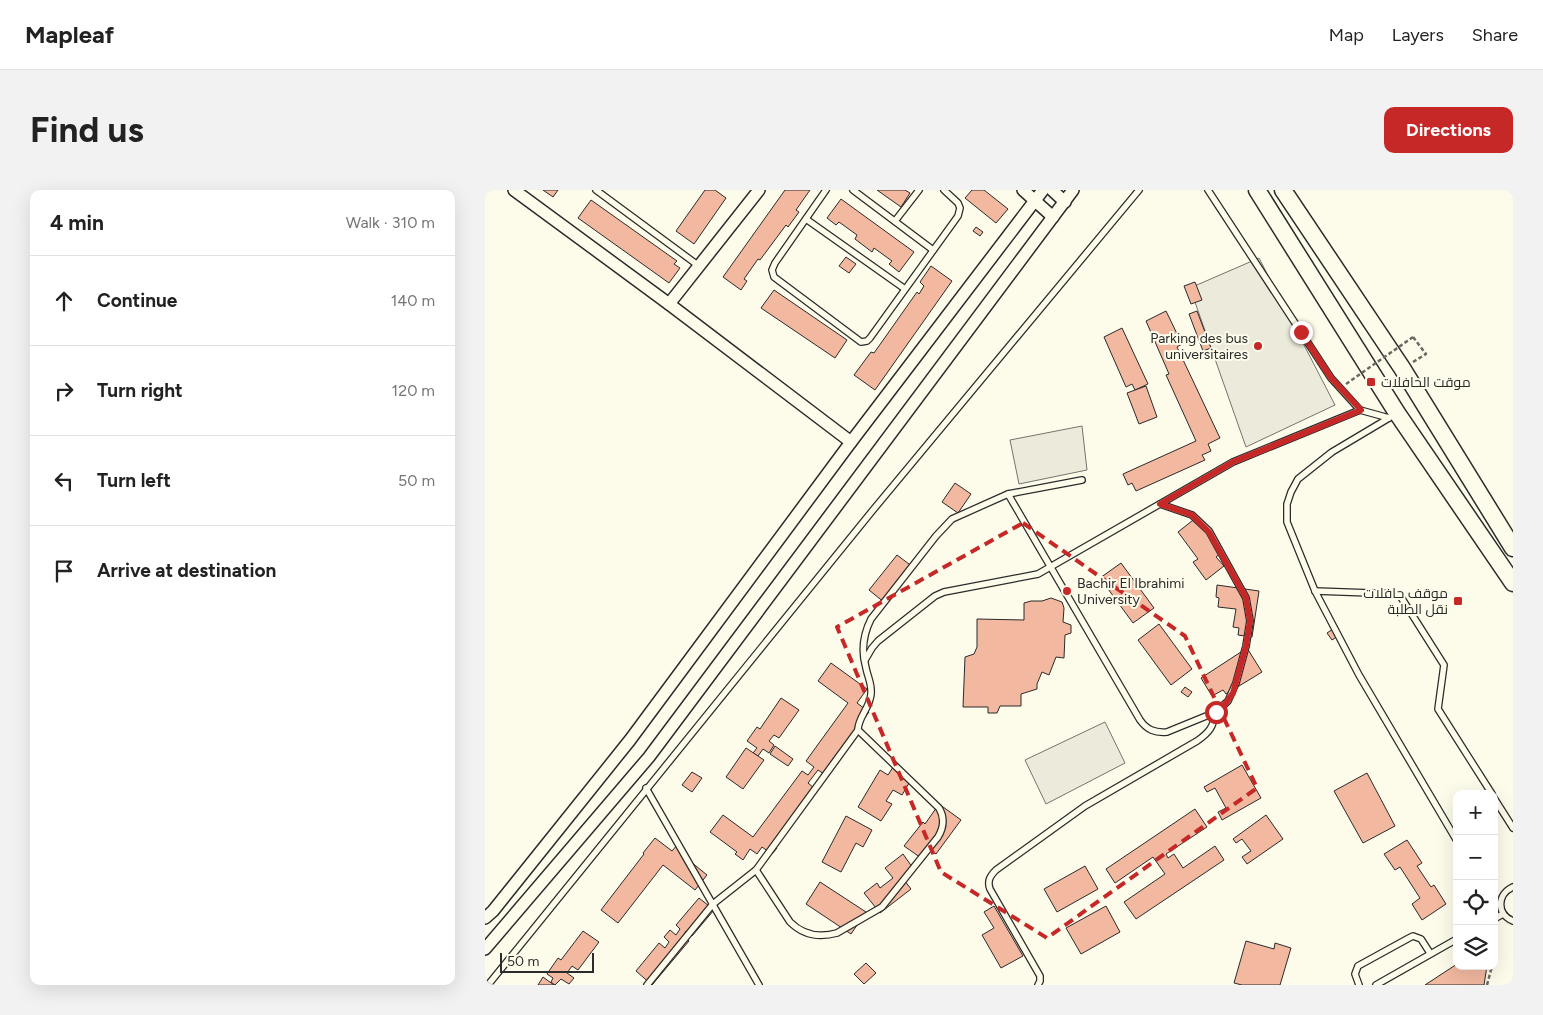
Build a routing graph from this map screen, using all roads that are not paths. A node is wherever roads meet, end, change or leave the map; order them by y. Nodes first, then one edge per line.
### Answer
1 (514, 190) edge
2 (596, 190) edge
3 (759, 190) edge
4 (827, 190) edge
5 (853, 190) edge
6 (919, 190) edge
7 (944, 190) edge
8 (1023, 190) edge
9 (1043, 190) edge
10 (1052, 190) edge
11 (1073, 190) edge
12 (1139, 190) edge
13 (1208, 190) edge
14 (1257, 190) edge
15 (1283, 190) edge
16 (1035, 200) junction
17 (1065, 202) junction
18 (1053, 217) junction
19 (806, 219) junction
20 (895, 222) junction
21 (933, 250) junction
22 (699, 266) junction
23 (905, 289) junction
24 (669, 304) junction
25 (1361, 410) junction
26 (1393, 415) junction
27 (851, 442) junction
28 (1082, 480) dead end
29 (1008, 494) junction
30 (1160, 504) junction
31 (1513, 548) edge
32 (1050, 568) junction
33 (1513, 583) edge
34 (1315, 591) junction
35 (865, 660) junction
36 (1216, 712) junction
37 (858, 730) junction
38 (647, 788) junction
39 (1489, 790) edge
40 (1498, 804) edge
41 (1513, 828) edge
42 (1453, 835) edge
43 (756, 870) junction
44 (1513, 887) edge
45 (713, 904) junction
46 (1498, 905) edge
47 (1502, 911) junction
48 (1498, 915) edge
49 (485, 918) edge
50 (1511, 920) edge
51 (1513, 928) edge
52 (1453, 940) edge
53 (485, 949) edge
54 (1430, 953) junction
55 (488, 985) edge
56 (647, 985) edge
57 (759, 985) edge
58 (1038, 985) edge
59 (1359, 985) edge
60 (1376, 985) edge

1 - 24 street
2 - 22 lane
3 - 22 street
4 - 19 lane
5 - 20 lane
6 - 20 lane
7 - 21 lane
8 - 16 street
9 - 16 street
10 - 17 street
11 - 17 street
12 - 38 lane
13 - 25 lane
14 - 26 main road
15 - 31 main road
16 - 18 street
16 - 27 street
17 - 18 street
18 - 53 street
19 - 23 lane
19 - 23 lane
20 - 21 lane
21 - 23 lane
22 - 24 street
24 - 27 street
25 - 26 lane
25 - 30 lane
26 - 33 main road
26 - 34 lane
27 - 49 street
28 - 29 lane
29 - 32 lane
29 - 35 lane
30 - 32 lane
30 - 36 lane
32 - 35 lane
32 - 36 lane
34 - 39 lane
34 - 42 lane
35 - 37 lane
36 - 58 lane
37 - 43 lane
37 - 43 lane
38 - 45 lane
38 - 55 lane
40 - 41 lane
43 - 45 lane
44 - 47 lane
45 - 56 lane
45 - 57 lane
46 - 47 lane
47 - 48 lane
47 - 50 lane
50 - 51 lane
52 - 54 lane
54 - 59 lane
54 - 60 lane

